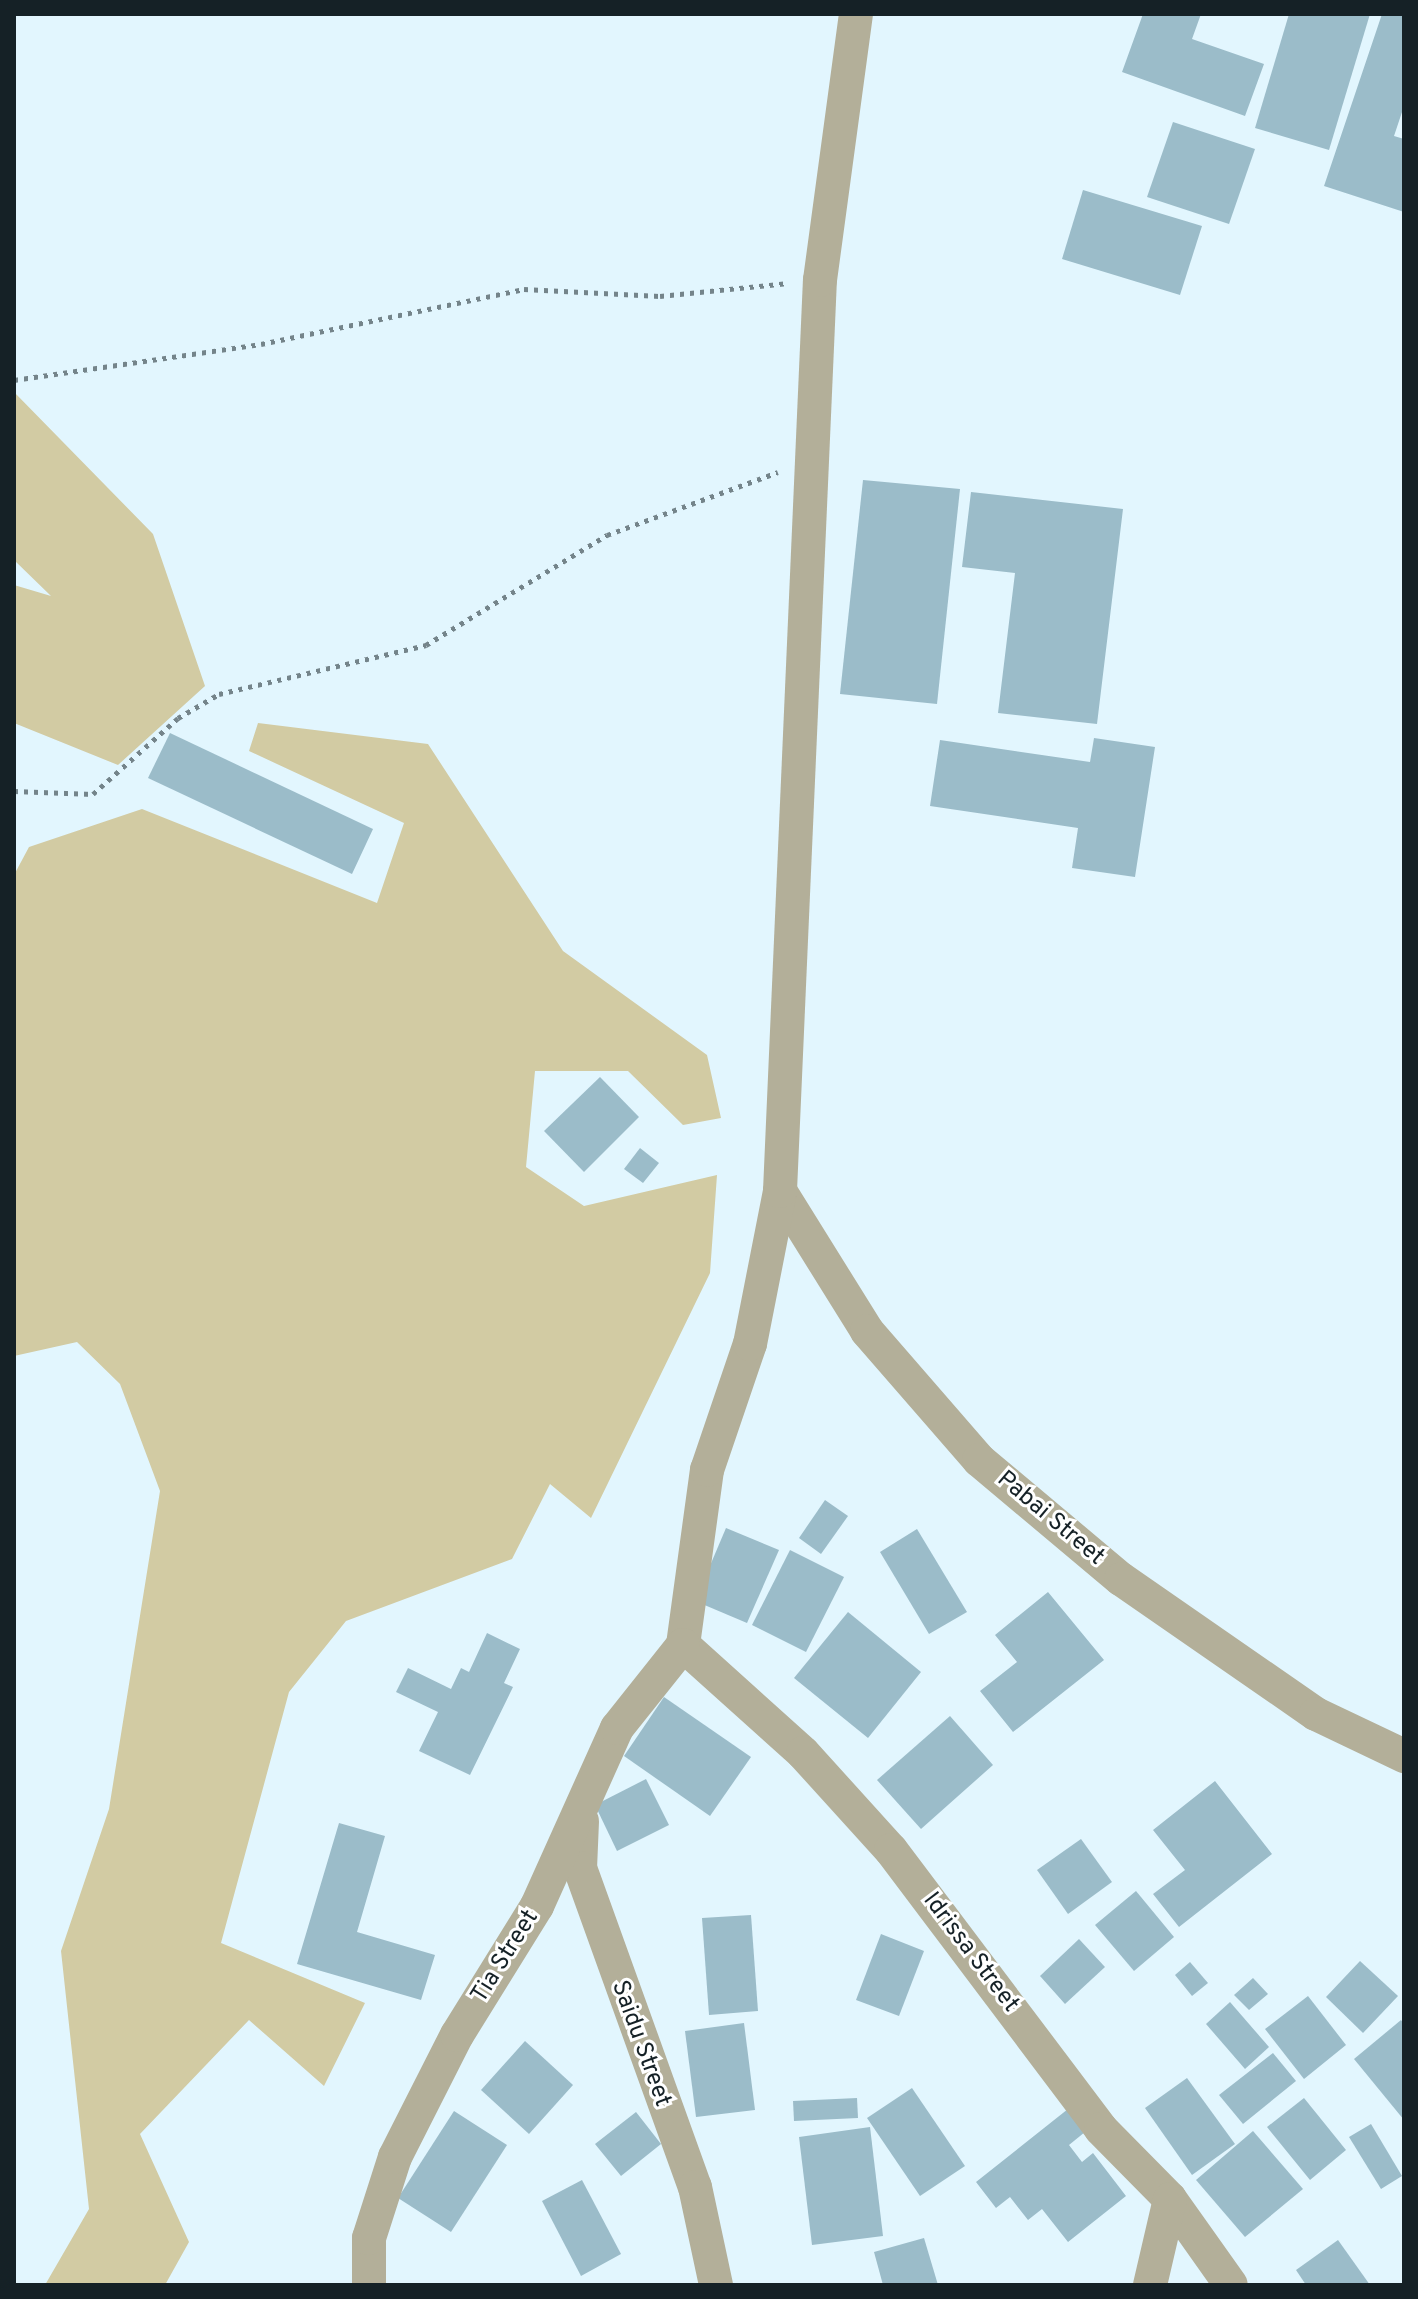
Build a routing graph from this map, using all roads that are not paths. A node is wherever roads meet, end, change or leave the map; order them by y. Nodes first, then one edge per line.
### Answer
1 (856, 14) edge
2 (780, 1191) junction
3 (683, 1645) junction
4 (1404, 1756) edge
5 (583, 1801) junction
6 (1170, 2199) junction
7 (369, 2285) edge
8 (716, 2285) edge
9 (1150, 2285) edge
10 (1231, 2285) edge

1 - 2 street
2 - 3 street
2 - 4 street, Pabai Street
3 - 5 street, Tia Street
3 - 6 street, Idrissa Street
5 - 7 street, Tia Street
5 - 8 street, Saidu Street
6 - 9 street
6 - 10 street, Idrissa Street

